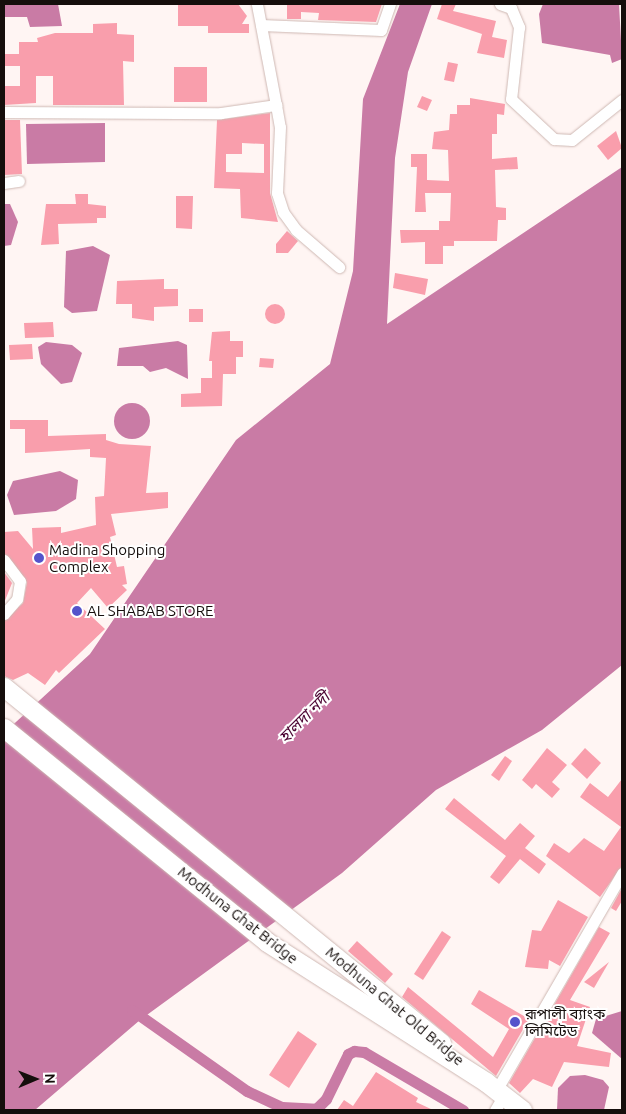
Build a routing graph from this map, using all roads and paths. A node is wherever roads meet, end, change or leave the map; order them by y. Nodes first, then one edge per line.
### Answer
1 (257, 4) edge
2 (390, 4) edge
3 (500, 4) edge
4 (260, 25) junction
5 (622, 100) edge
6 (276, 105) junction
7 (4, 112) edge
8 (19, 182) dead end
9 (4, 183) edge
10 (339, 267) dead end
11 (4, 560) edge
12 (4, 614) edge
13 (8, 690) edge
14 (4, 728) edge
15 (622, 873) edge
16 (302, 930) joint
17 (496, 1094) edge
18 (522, 1110) edge

1 - 4 street
2 - 4 street
3 - 5 street
4 - 6 street
6 - 7 street
6 - 10 street
8 - 9 street
11 - 12 street
13 - 16 main road, Modhuna Ghat Bridge
14 - 17 main road, Modhuna Ghat Bridge
15 - 17 street
16 - 17 main road, Modhuna Ghat Old Bridge
17 - 18 main road

